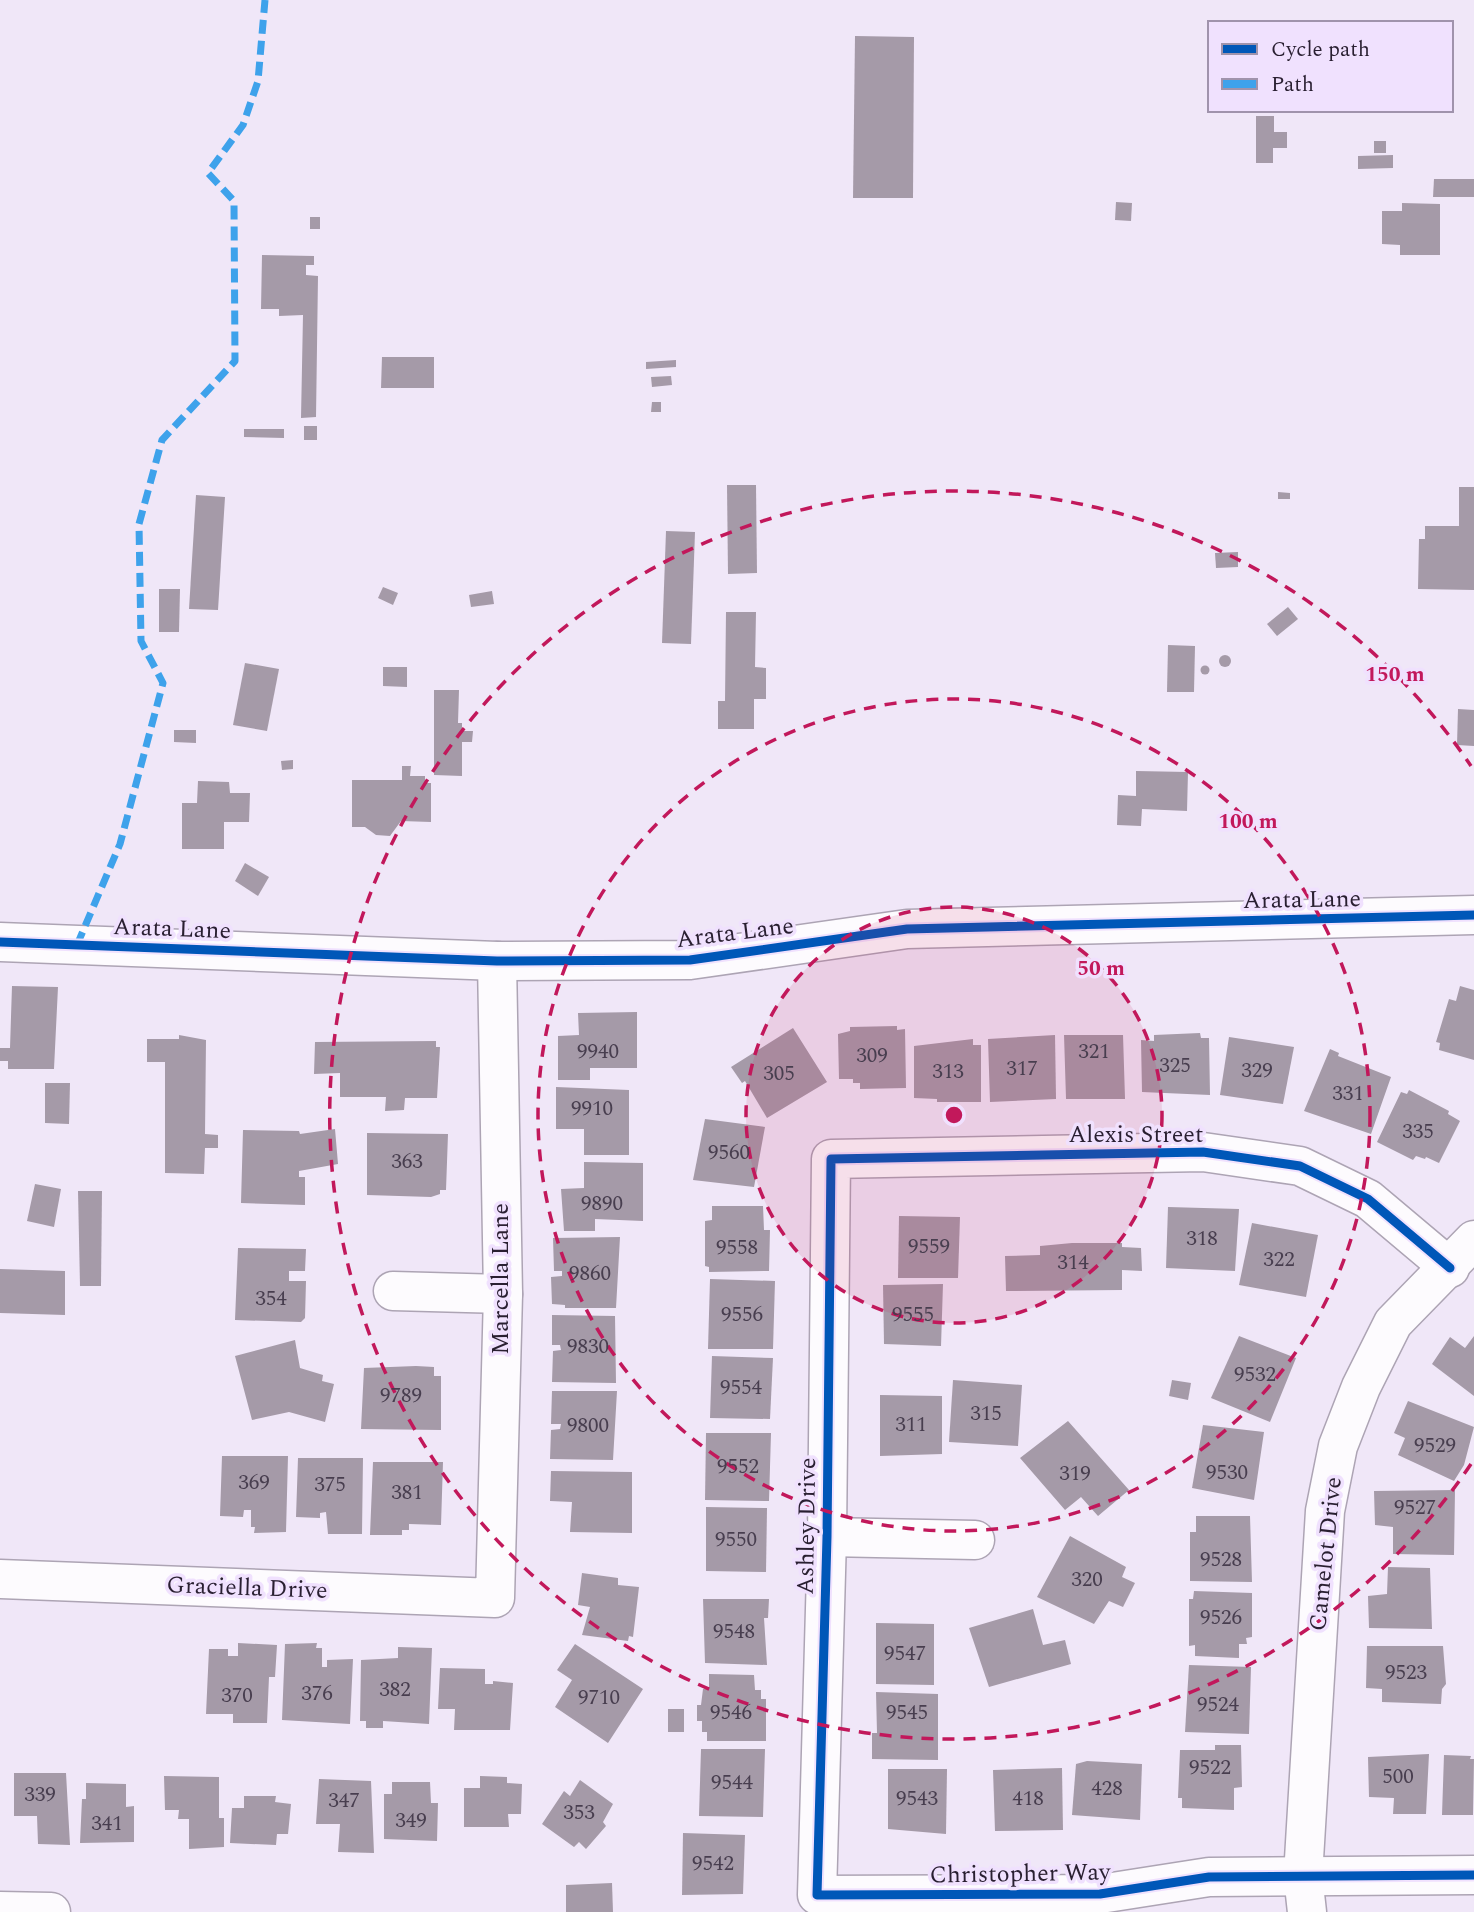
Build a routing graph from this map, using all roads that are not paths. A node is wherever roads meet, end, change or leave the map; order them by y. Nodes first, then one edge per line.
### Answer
1 (1474, 915) edge
2 (0, 942) edge
3 (497, 961) junction
4 (831, 1159) joint
5 (1462, 1254) edge
6 (393, 1292) dead end
7 (503, 1294) junction
8 (827, 1537) junction
9 (975, 1540) dead end
10 (0, 1579) edge
11 (495, 1598) joint
12 (1474, 1875) edge
13 (1305, 1894) edge
14 (817, 1895) joint
15 (4, 1911) edge
16 (51, 1912) edge

1 - 3 street, Arata Lane
2 - 3 street, Arata Lane
3 - 7 street, Marcella Lane
4 - 5 street, Alexis Street
4 - 8 street, Ashley Drive
5 - 13 street, Camelot Drive
6 - 7 street
7 - 11 street, Marcella Lane
8 - 9 street
8 - 14 street, Ashley Drive
10 - 11 street, Graciella Drive
12 - 13 street, Christopher Way
13 - 14 street, Christopher Way
15 - 16 street

